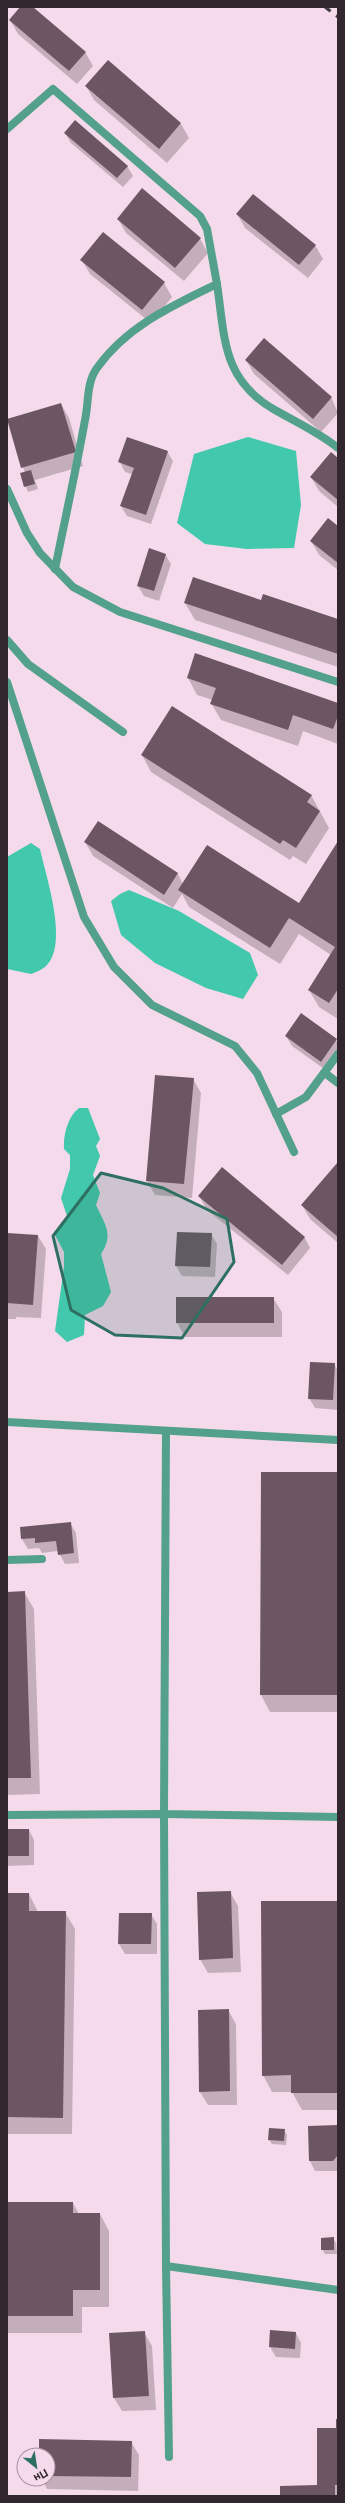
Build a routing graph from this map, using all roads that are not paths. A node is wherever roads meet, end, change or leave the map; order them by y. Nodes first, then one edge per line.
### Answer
1 (7, 129) edge
2 (217, 284) junction
3 (338, 448) edge
4 (7, 489) edge
5 (55, 569) junction
6 (7, 640) edge
7 (7, 682) edge
8 (338, 682) edge
9 (123, 732) dead end
10 (338, 1054) edge
11 (325, 1073) junction
12 (338, 1083) edge
13 (276, 1114) junction
14 (294, 1152) dead end
15 (7, 1422) edge
16 (166, 1431) junction
17 (338, 1440) edge
18 (42, 1559) dead end
19 (7, 1560) edge
20 (7, 1814) edge
21 (164, 1814) junction
22 (338, 1817) edge
23 (166, 2266) junction
24 (338, 2290) edge
25 (169, 2457) dead end

1 - 2 lane
2 - 3 lane
2 - 5 lane
4 - 5 lane
5 - 8 lane
6 - 9 lane
7 - 13 lane
10 - 11 lane
11 - 12 lane
11 - 13 lane
13 - 14 lane
15 - 16 lane
16 - 17 lane
16 - 21 lane
18 - 19 lane
20 - 21 lane
21 - 22 lane
21 - 23 lane
23 - 24 lane
23 - 25 lane

